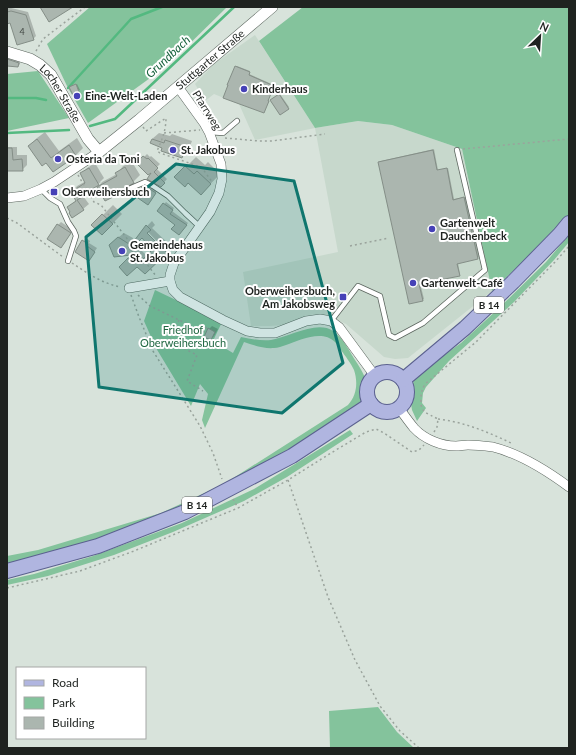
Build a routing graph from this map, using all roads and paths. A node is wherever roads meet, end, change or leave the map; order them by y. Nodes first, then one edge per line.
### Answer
1 (85, 7) edge
2 (272, 7) edge
3 (7, 52) edge
4 (34, 54) dead end
5 (178, 87) junction
6 (139, 120) junction
7 (237, 121) dead end
8 (164, 133) junction
9 (209, 134) junction
10 (325, 134) dead end
11 (569, 139) edge
12 (457, 150) joint
13 (99, 152) junction
14 (74, 168) junction
15 (41, 189) junction
16 (219, 193) junction
17 (122, 194) dead end
18 (7, 198) edge
19 (569, 223) edge
20 (200, 227) junction
21 (388, 238) dead end
22 (350, 246) dead end
23 (569, 246) edge
24 (68, 261) dead end
25 (170, 281) junction
26 (160, 282) junction
27 (128, 288) junction
28 (179, 320) junction
29 (331, 322) junction
30 (207, 326) dead end
31 (375, 376) junction
32 (404, 380) junction
33 (203, 391) dead end
34 (371, 404) junction
35 (399, 408) junction
36 (429, 439) junction
37 (222, 479) dead end
38 (288, 480) junction
39 (569, 487) edge
40 (233, 499) dead end
41 (238, 508) junction
42 (7, 571) edge
43 (7, 588) edge
44 (419, 748) edge

1 - 4 path
2 - 5 street, Stuttgarter Straße
3 - 13 street, Locher Straße
5 - 6 street, Stuttgarter Straße
5 - 9 street, Pfarrweg
6 - 8 path
6 - 13 street, Stuttgarter Straße
7 - 9 lane
8 - 9 path
8 - 16 path
9 - 10 path
9 - 16 street, Pfarrweg
11 - 12 path
12 - 29 lane
13 - 14 street, Stuttgarter Straße
14 - 15 street, Stuttgarter Straße
14 - 26 path
15 - 18 street, Stuttgarter Straße
15 - 24 lane
16 - 20 street, Pfarrweg
17 - 20 lane
19 - 32 main road, B 14
20 - 25 street, Pfarrweg
21 - 22 path
23 - 36 path
25 - 26 street
25 - 29 street
26 - 27 street
27 - 28 path
27 - 37 path
28 - 30 path
28 - 33 path
29 - 31 street
31 - 32 main road
31 - 34 main road
32 - 35 main road
34 - 35 main road
34 - 42 main road, B 14
35 - 36 street
36 - 38 path
36 - 39 street
38 - 41 path
38 - 44 path
40 - 41 path
41 - 43 path

